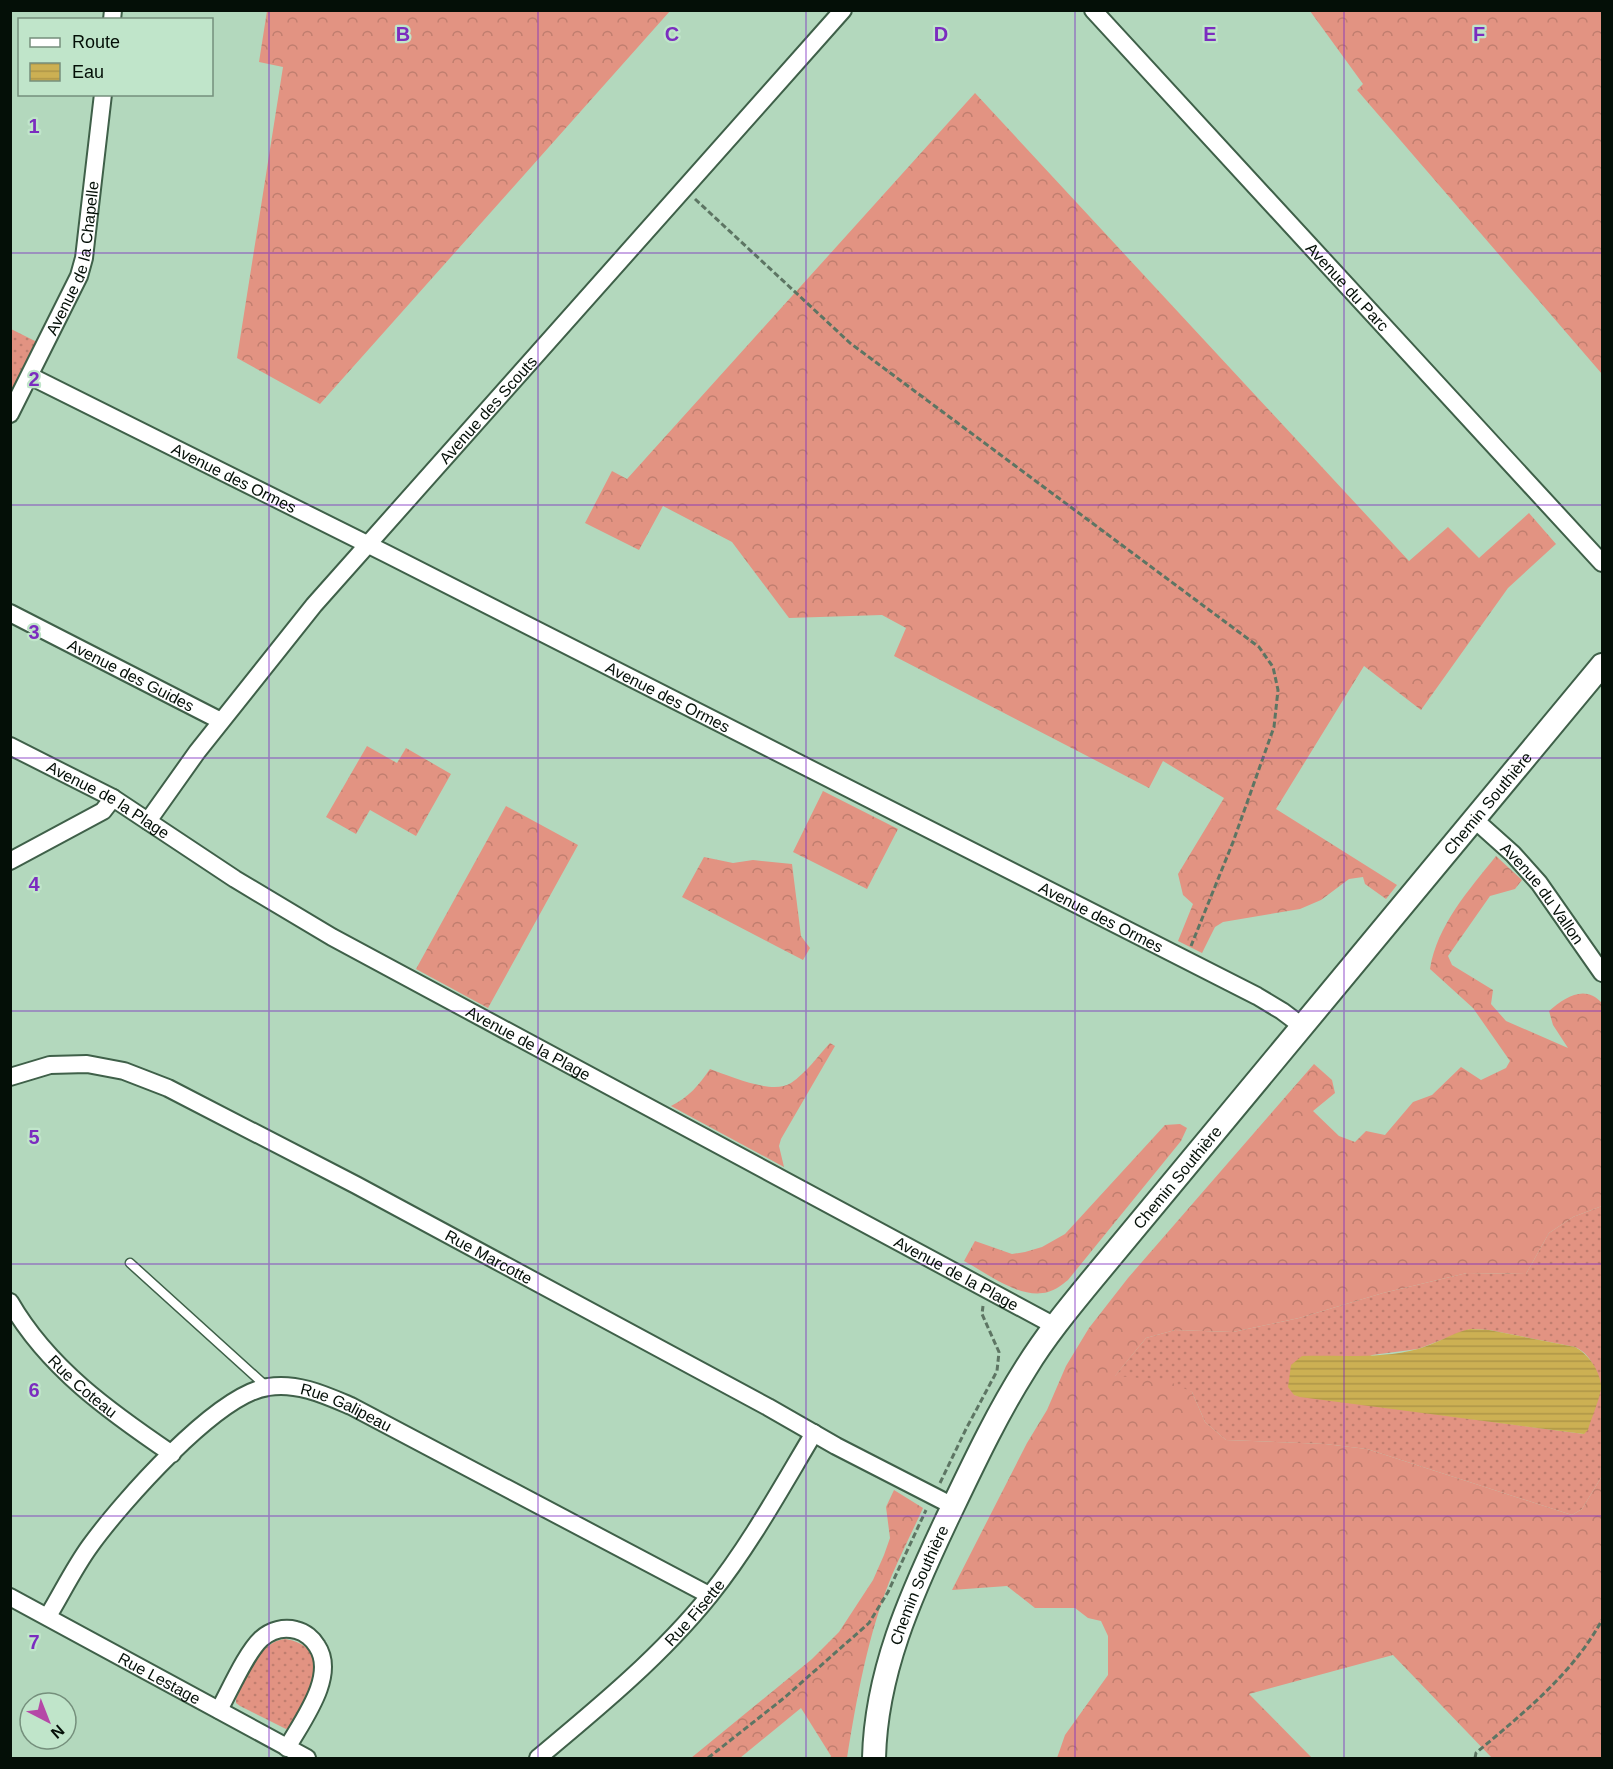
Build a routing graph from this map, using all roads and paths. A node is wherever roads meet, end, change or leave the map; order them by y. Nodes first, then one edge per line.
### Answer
1 (843, 10) edge
2 (1093, 10) edge
3 (103, 96) edge
4 (685, 190) junction
5 (30, 376) junction
6 (10, 414) edge
7 (368, 544) junction
8 (1602, 563) edge
9 (10, 614) edge
10 (1602, 665) edge
11 (221, 721) junction
12 (10, 746) edge
13 (113, 798) junction
14 (1475, 820) junction
15 (148, 821) junction
16 (10, 861) edge
17 (1185, 960) junction
18 (1602, 973) edge
19 (1302, 1026) junction
20 (10, 1077) edge
21 (130, 1263) dead end
22 (991, 1291) junction
23 (10, 1302) edge
24 (1054, 1326) junction
25 (267, 1387) junction
26 (814, 1433) junction
27 (171, 1454) junction
28 (943, 1501) junction
29 (709, 1595) junction
30 (10, 1597) edge
31 (48, 1616) junction
32 (1602, 1620) edge
33 (219, 1710) junction
34 (287, 1748) junction
35 (307, 1758) edge
36 (538, 1758) edge
37 (708, 1758) edge
38 (874, 1758) edge
39 (1475, 1758) edge

1 - 4 street, Avenue des Scouts
2 - 8 street, Avenue du Parc
3 - 5 street, Avenue de la Chapelle
4 - 7 street, Avenue des Scouts
4 - 17 path
5 - 6 street, Avenue de la Chapelle
5 - 7 street, Avenue des Ormes
7 - 11 street, Avenue des Scouts
7 - 17 street, Avenue des Ormes
9 - 11 street, Avenue des Guides
10 - 14 street, Chemin Southière
11 - 15 street, Avenue des Scouts
12 - 13 street, Avenue de la Plage
13 - 15 street, Avenue de la Plage
13 - 16 street
14 - 18 street, Avenue du Vallon
14 - 19 street, Chemin Southière
15 - 22 street, Avenue de la Plage
17 - 19 street, Avenue des Ormes
19 - 24 street, Chemin Southière
20 - 26 street, Rue Marcotte
21 - 25 lane
22 - 24 street, Avenue de la Plage
22 - 28 path
23 - 27 street, Rue Coteau
24 - 28 street, Chemin Southière
25 - 27 street, Rue Galipeau
25 - 29 street, Rue Galipeau
26 - 28 street, Rue Marcotte
26 - 29 street, Rue Fisette
27 - 31 street, Rue Galipeau
28 - 37 path
28 - 38 street, Chemin Southière
29 - 36 street, Rue Fisette
30 - 31 street, Rue Lestage
31 - 33 street, Rue Lestage
32 - 39 path
33 - 34 street, Rue Lestage
33 - 34 street
34 - 35 street, Rue Lestage

